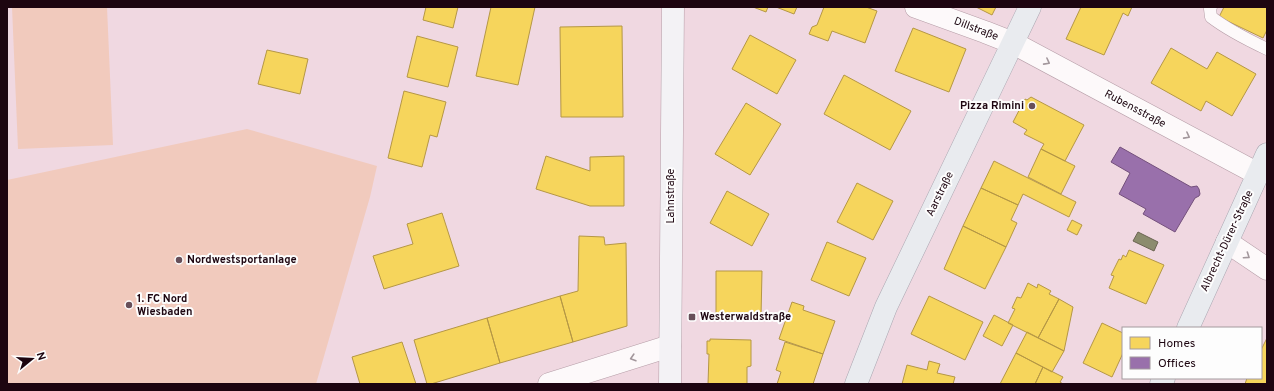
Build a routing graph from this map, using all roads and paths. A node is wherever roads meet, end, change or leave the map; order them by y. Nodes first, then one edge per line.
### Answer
1 (673, 7) edge
2 (916, 7) edge
3 (1030, 7) edge
4 (1211, 7) edge
5 (1013, 44) junction
6 (1267, 49) edge
7 (1267, 154) edge
8 (1258, 174) junction
9 (1227, 242) junction
10 (1267, 269) edge
11 (1188, 327) edge
12 (670, 346) junction
13 (549, 384) edge
14 (670, 384) edge
15 (856, 384) edge

1 - 12 street, Lahnstraße
2 - 5 street, Dillstraße
3 - 5 main road, Aarstraße
4 - 6 lane
5 -> 8 street, Rubensstraße
5 - 15 main road, Aarstraße
7 - 8 main road, Albrecht-Dürer-Straße
8 - 9 main road, Albrecht-Dürer-Straße
9 -> 10 street
9 - 11 main road, Albrecht-Dürer-Straße
12 -> 13 street
12 - 14 street, Lahnstraße

